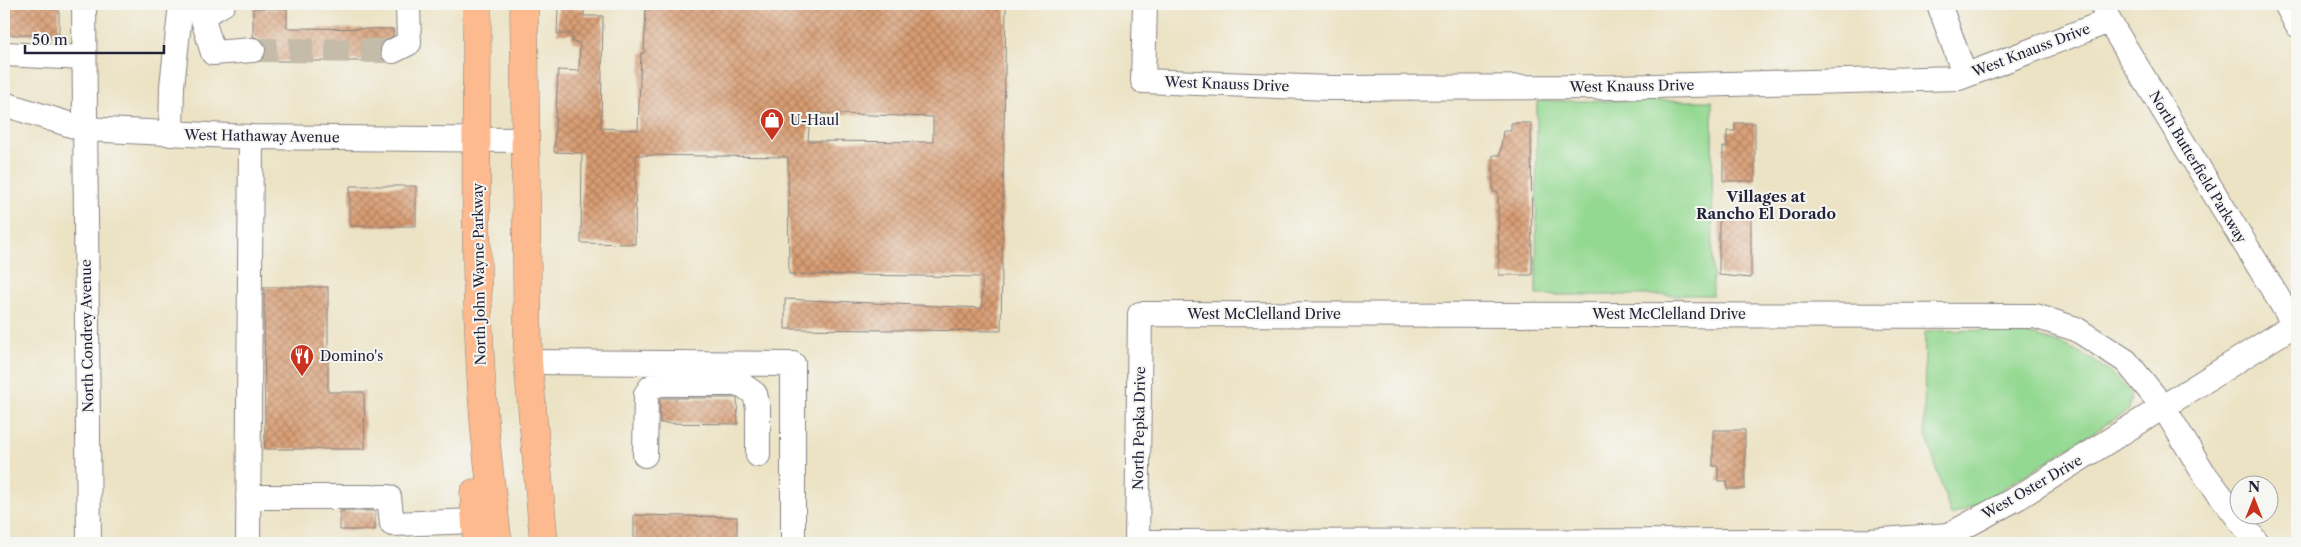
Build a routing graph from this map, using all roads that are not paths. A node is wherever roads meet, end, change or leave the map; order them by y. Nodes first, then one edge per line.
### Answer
1 (84, 4) edge
2 (181, 4) edge
3 (223, 4) edge
4 (408, 4) edge
5 (477, 4) edge
6 (524, 4) edge
7 (1145, 4) edge
8 (1939, 4) edge
9 (2286, 4) edge
10 (206, 8) edge
11 (2106, 12) edge
12 (2297, 25) edge
13 (252, 50) tunnel mouth
14 (392, 51) tunnel mouth
15 (4, 54) edge
16 (84, 58) junction
17 (1962, 76) junction
18 (4, 104) edge
19 (84, 130) junction
20 (170, 134) junction
21 (251, 136) junction
22 (477, 140) junction
23 (524, 140) junction
24 (478, 250) junction
25 (1140, 314) joint
26 (2296, 327) edge
27 (528, 362) junction
28 (2164, 408) junction
29 (645, 455) dead end
30 (758, 455) dead end
31 (248, 496) junction
32 (477, 532) edge
33 (1137, 542) edge
34 (89, 543) edge
35 (248, 543) edge
36 (498, 543) edge
37 (544, 543) edge
38 (793, 543) edge
39 (2257, 543) edge

1 - 16 street, North Condrey Avenue
2 - 20 street
3 - 10 street
4 - 14 street
5 - 22 highway, North John Wayne Parkway
6 - 23 highway
7 - 17 street, West Knauss Drive
8 - 17 street
9 - 12 street
10 - 13 street
11 - 17 street, West Knauss Drive
11 - 26 street, North Butterfield Parkway
15 - 16 street
16 - 19 street, North Condrey Avenue
18 - 19 street, West Hathaway Avenue
19 - 20 street, West Hathaway Avenue
19 - 34 street, North Condrey Avenue
20 - 21 street, West Hathaway Avenue
21 - 22 street, West Hathaway Avenue
21 - 31 street
22 - 23 street, West Hathaway Avenue
22 - 24 highway, North John Wayne Parkway
23 - 27 highway
24 - 32 highway
24 - 36 highway, North John Wayne Parkway
25 - 28 street, West McClelland Drive
25 - 33 street, North Pepka Drive
26 - 28 street, West Oster Drive
27 - 37 highway
27 - 38 street
28 - 33 street, West Oster Drive
28 - 39 street, West McClelland Drive
29 - 30 street
31 - 32 street
31 - 35 street

